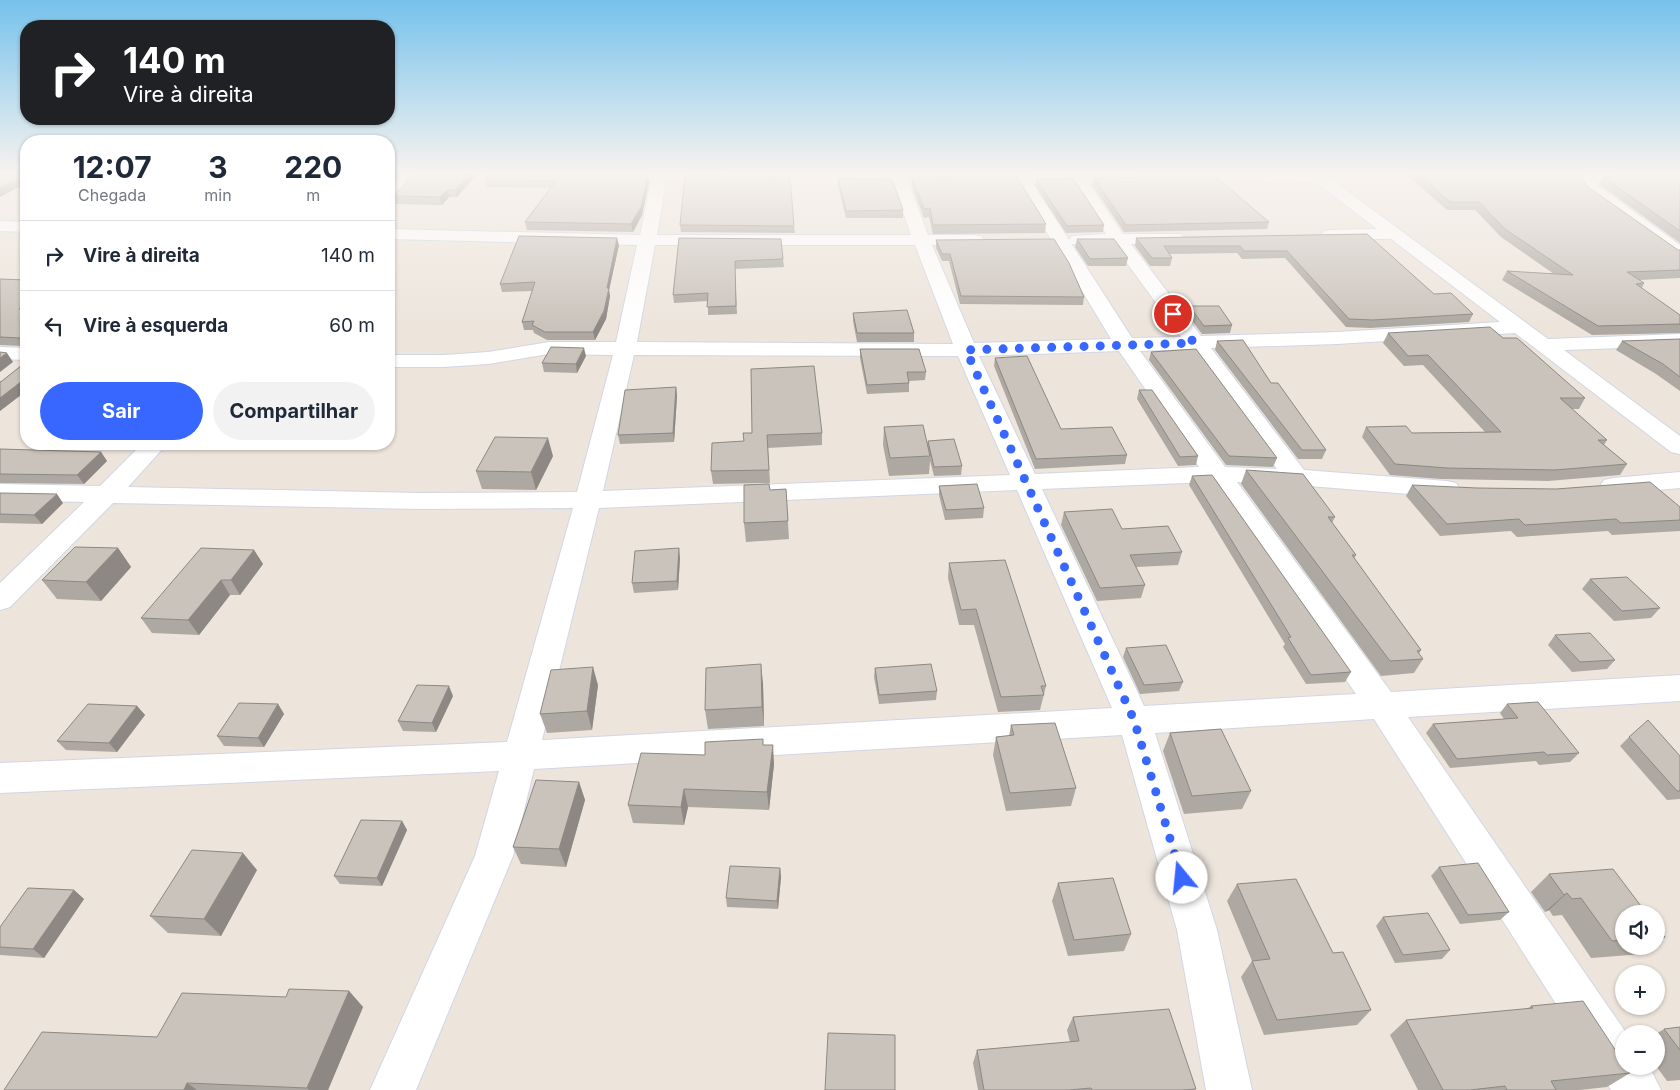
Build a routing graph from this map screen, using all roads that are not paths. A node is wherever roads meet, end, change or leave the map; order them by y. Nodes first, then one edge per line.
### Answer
1 (650, 224) edge
2 (918, 224) edge
3 (1041, 224) edge
4 (1108, 224) edge
5 (1381, 224) edge
6 (1639, 224) edge
7 (0, 226) edge
8 (20, 227) edge
9 (395, 234) edge
10 (1395, 234) junction
11 (1317, 235) edge
12 (1194, 238) edge
13 (1118, 239) junction
14 (647, 240) junction
15 (922, 240) junction
16 (991, 240) edge
17 (1050, 240) junction
18 (1680, 253) edge
19 (1519, 326) junction
20 (1680, 340) edge
21 (1194, 343) junction
22 (1543, 345) junction
23 (1126, 346) junction
24 (625, 348) junction
25 (966, 350) junction
26 (0, 353) edge
27 (20, 354) edge
28 (395, 361) edge
29 (1680, 447) edge
30 (149, 450) edge
31 (1219, 474) junction
32 (1296, 477) junction
33 (1680, 480) edge
34 (1025, 482) junction
35 (1585, 488) edge
36 (1470, 490) edge
37 (0, 492) edge
38 (105, 496) junction
39 (589, 500) junction
40 (0, 600) edge
41 (1680, 688) edge
42 (1382, 705) junction
43 (1134, 720) junction
44 (522, 756) junction
45 (0, 778) edge
46 (393, 1090) edge
47 (1228, 1090) edge
48 (1638, 1090) edge

1 - 14 street
2 - 15 street
3 - 17 street
4 - 13 street
5 - 10 street
6 - 18 street
7 - 8 street
9 - 14 street
10 - 11 street
10 - 19 street
12 - 13 street
13 - 17 street
13 - 21 street
14 - 15 street
14 - 24 street
15 - 16 street
15 - 25 street
17 - 23 street
19 - 21 street
19 - 22 street
20 - 22 street
21 - 23 street
21 - 32 street
22 - 29 street
23 - 25 street
23 - 31 street
24 - 25 street
24 - 28 street
24 - 39 street
25 - 34 street
26 - 27 street
30 - 38 street
31 - 32 street
31 - 34 street
31 - 42 street
32 - 36 street
33 - 35 street
34 - 39 street
34 - 43 street
37 - 38 street
38 - 39 street
38 - 40 street
39 - 44 street
41 - 42 street
42 - 43 street
42 - 48 street
43 - 44 street
43 - 47 street
44 - 45 street
44 - 46 street

